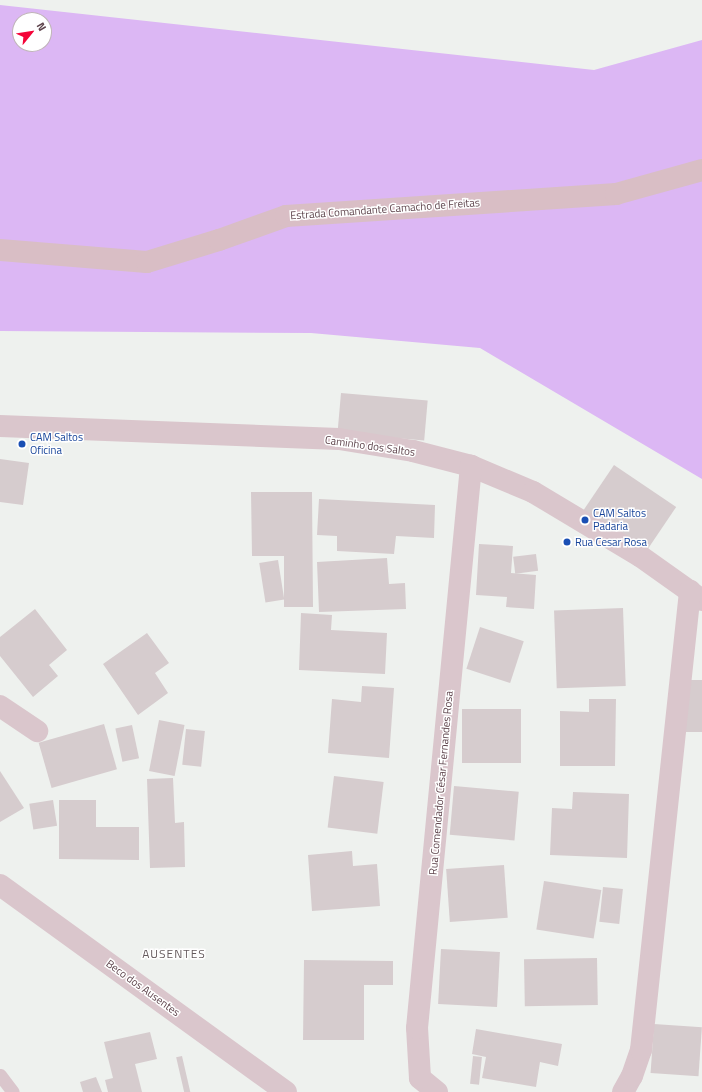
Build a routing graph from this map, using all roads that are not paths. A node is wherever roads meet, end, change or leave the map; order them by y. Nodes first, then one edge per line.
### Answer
1 (702, 170) edge
2 (0, 250) edge
3 (0, 426) edge
4 (471, 466) junction
5 (696, 595) edge
6 (0, 706) edge
7 (37, 731) dead end
8 (0, 885) edge
9 (0, 1075) edge
10 (13, 1092) edge
11 (286, 1092) edge
12 (437, 1092) edge
13 (623, 1092) edge

1 - 2 main road, Estrada Comandante Camacho de Freitas
3 - 4 street, Caminho dos Saltos
4 - 5 street, Caminho dos Saltos
4 - 12 street, Rua Comendador César Fernandes Rosa
5 - 13 street
6 - 7 street
8 - 11 street, Beco dos Ausentes
9 - 10 lane

